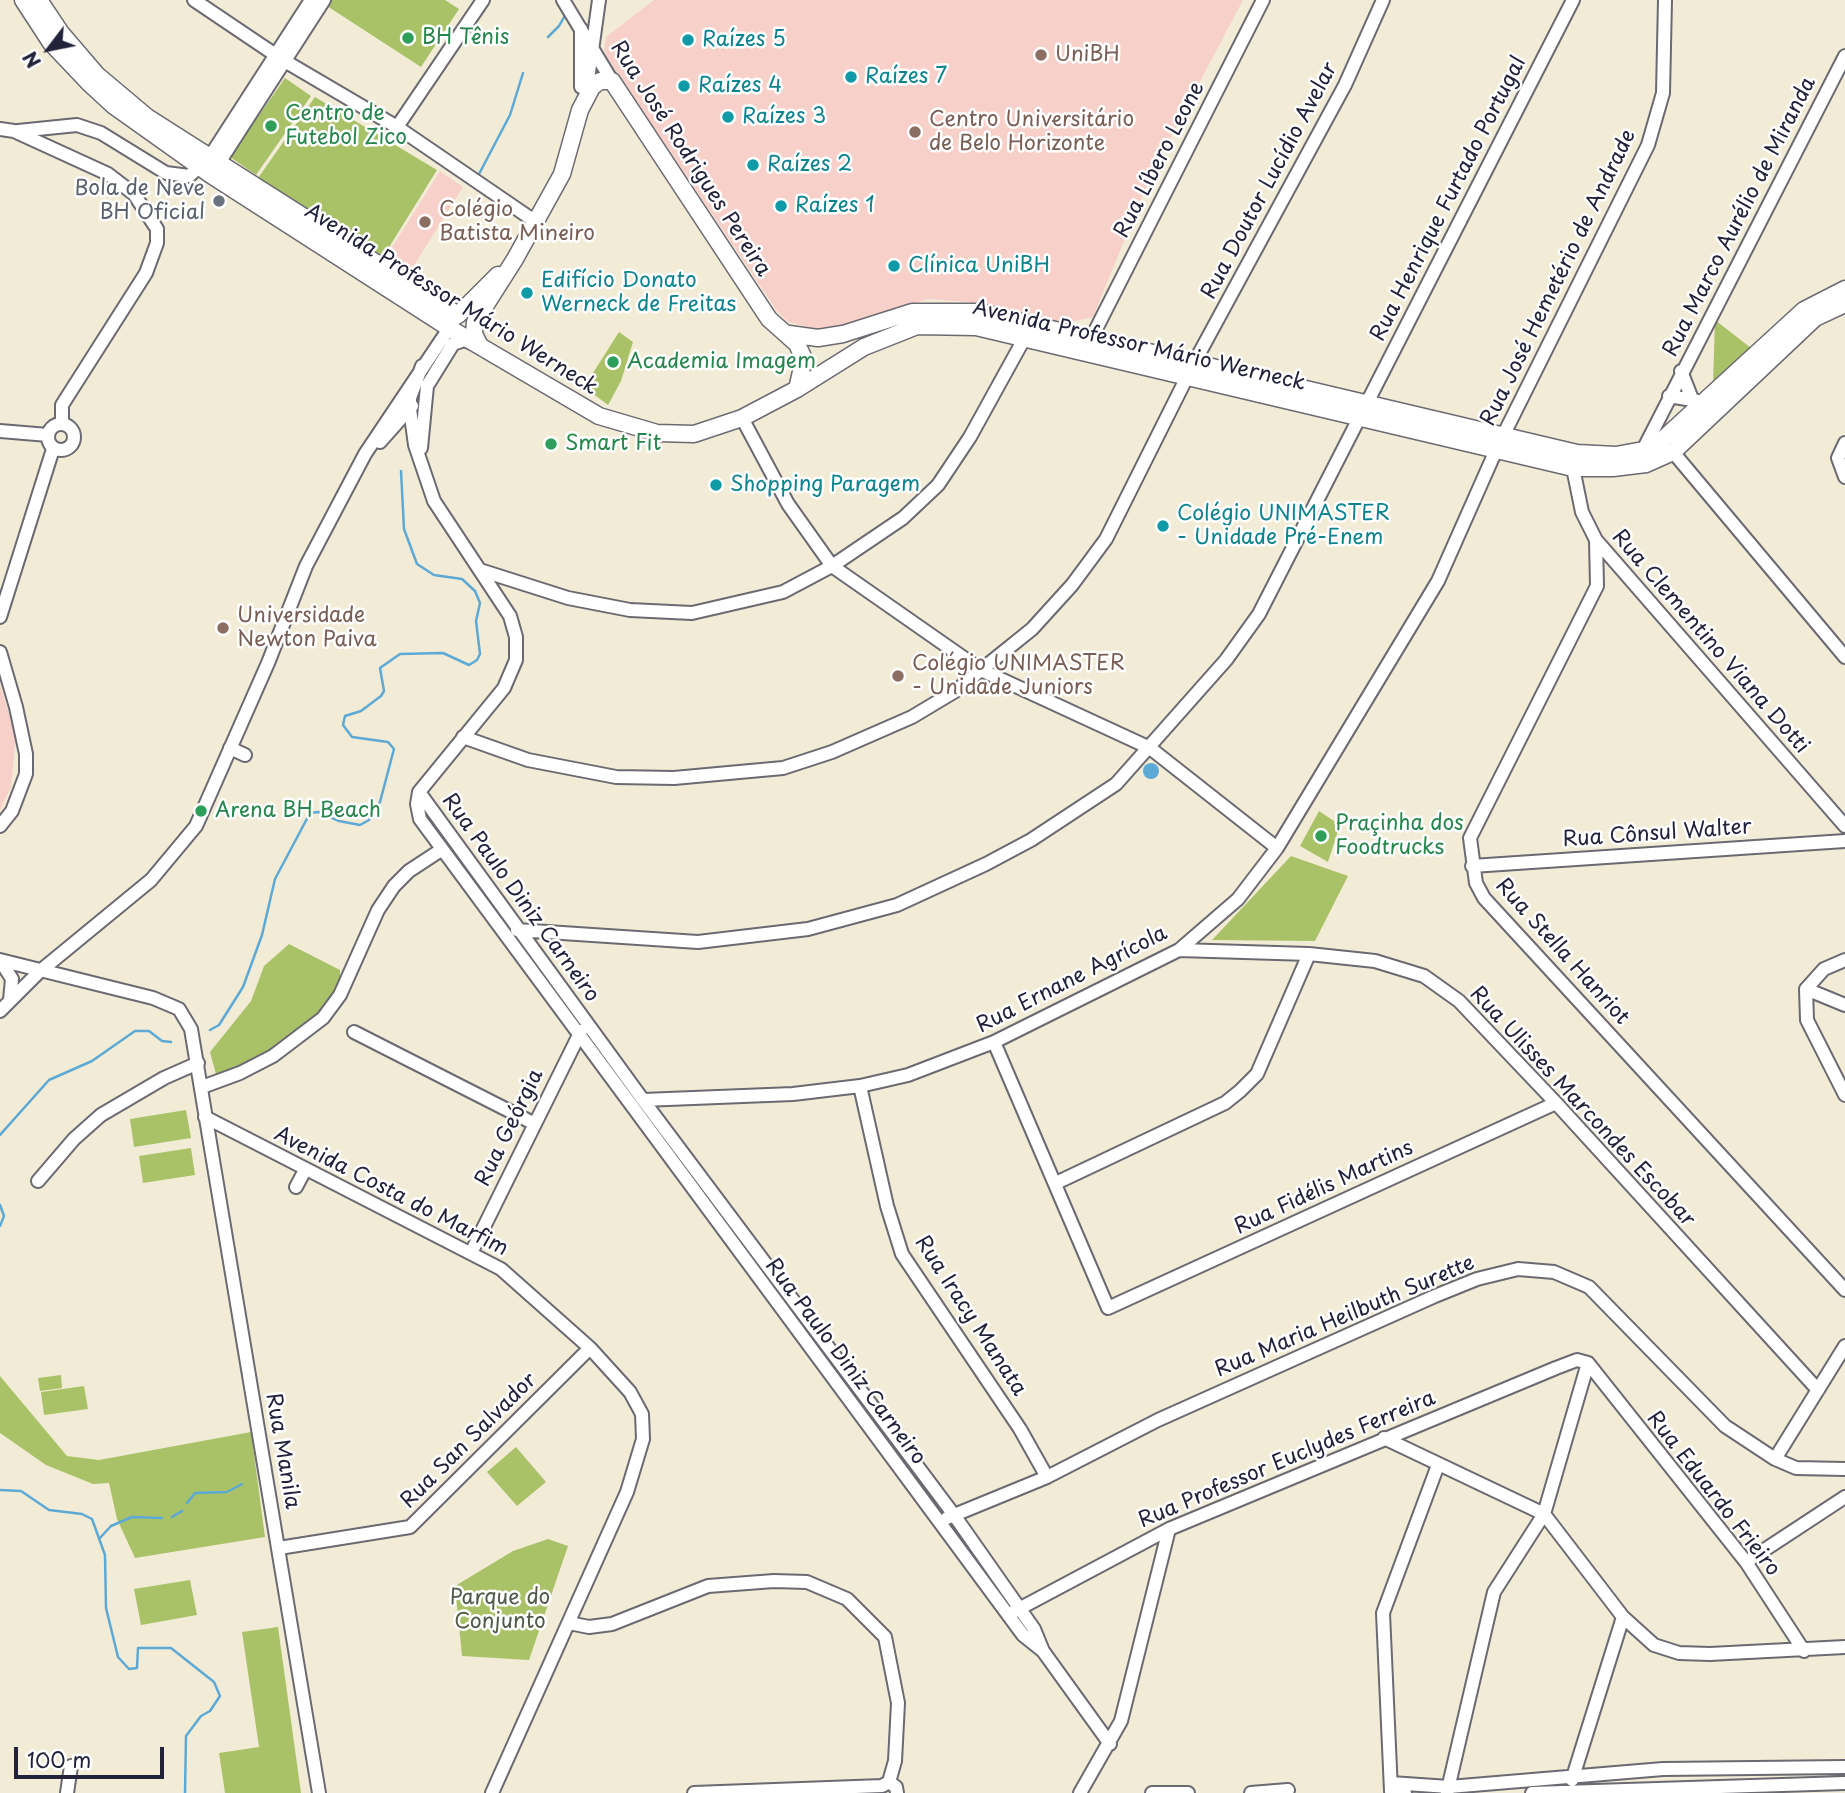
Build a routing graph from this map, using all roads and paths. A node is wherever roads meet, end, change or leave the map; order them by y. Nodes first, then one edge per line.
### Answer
1 (23, 0) edge
2 (39, 0) edge
3 (194, 0) edge
4 (311, 0) edge
5 (324, 0) edge
6 (483, 0) edge
7 (600, 0) edge
8 (1263, 0) edge
9 (1383, 0) edge
10 (1573, 0) edge
11 (1665, 0) edge
12 (564, 1) edge
13 (581, 28) junction
14 (593, 48) junction
15 (1845, 56) edge
16 (279, 57) junction
17 (612, 81) junction
18 (583, 106) junction
19 (397, 127) junction
20 (0, 129) edge
21 (14, 131) junction
22 (210, 166) junction
23 (536, 222) junction
24 (515, 259) junction
25 (1845, 289) edge
26 (1845, 304) edge
27 (453, 322) junction
28 (789, 334) junction
29 (1092, 337) junction
30 (1024, 339) junction
31 (480, 346) junction
32 (1066, 346) junction
33 (422, 366) junction
34 (1190, 370) junction
35 (1681, 371) junction
36 (427, 386) junction
37 (797, 389) junction
38 (1669, 396) junction
39 (1698, 400) junction
40 (410, 409) junction
41 (1364, 410) junction
42 (742, 418) junction
43 (62, 424) junction
44 (1701, 425) junction
45 (0, 430) edge
46 (48, 435) junction
47 (414, 438) junction
48 (384, 439) junction
49 (1501, 442) junction
50 (1845, 443) edge
51 (53, 449) junction
52 (1643, 450) junction
53 (1673, 452) junction
54 (365, 454) junction
55 (421, 459) junction
56 (1573, 468) junction
57 (1845, 477) edge
58 (1597, 540) junction
59 (832, 566) junction
60 (480, 570) junction
61 (513, 579) junction
62 (496, 593) junction
63 (0, 617) edge
64 (0, 652) edge
65 (1845, 657) edge
66 (981, 670) junction
67 (463, 737) junction
68 (230, 748) junction
69 (1150, 748) junction
70 (245, 755) dead end
71 (419, 792) junction
72 (0, 826) edge
73 (1845, 826) edge
74 (1845, 841) edge
75 (1277, 848) junction
76 (441, 850) junction
77 (1472, 866) junction
78 (517, 930) junction
79 (1179, 950) junction
80 (1309, 954) junction
81 (1845, 960) edge
82 (39, 972) junction
83 (1806, 989) junction
84 (10, 1000) junction
85 (1845, 1005) edge
86 (0, 1011) edge
87 (588, 1023) junction
88 (354, 1032) dead end
89 (577, 1035) junction
90 (994, 1042) junction
91 (198, 1063) junction
92 (860, 1086) junction
93 (202, 1087) junction
94 (1845, 1096) edge
95 (643, 1100) junction
96 (1556, 1102) junction
97 (205, 1117) junction
98 (533, 1123) junction
99 (305, 1170) junction
100 (38, 1181) dead end
101 (1056, 1184) junction
102 (296, 1187) dead end
103 (471, 1253) junction
104 (1845, 1290) edge
105 (1845, 1346) edge
106 (590, 1348) junction
107 (1588, 1363) junction
108 (839, 1372) junction
109 (1818, 1390) junction
110 (1384, 1438) junction
111 (1775, 1459) junction
112 (1438, 1465) junction
113 (1845, 1469) edge
114 (1047, 1477) junction
115 (1845, 1497) edge
116 (1544, 1514) junction
117 (954, 1516) junction
118 (940, 1521) junction
119 (1168, 1529) junction
120 (279, 1548) junction
121 (1746, 1562) junction
122 (1014, 1612) junction
123 (1623, 1617) junction
124 (569, 1623) junction
125 (1845, 1647) edge
126 (1804, 1651) junction
127 (1110, 1744) junction
128 (71, 1766) dead end
129 (1845, 1768) edge
130 (1573, 1774) junction
131 (1845, 1783) edge
132 (894, 1787) edge
133 (1391, 1787) junction
134 (1288, 1790) dead end
135 (1448, 1790) edge
136 (1570, 1790) junction
137 (748, 1791) edge
138 (67, 1793) edge
139 (319, 1793) edge
140 (492, 1793) edge
141 (694, 1793) edge
142 (908, 1793) edge
143 (1080, 1793) edge
144 (1152, 1793) edge
145 (1168, 1793) edge
146 (1188, 1793) edge
147 (1251, 1793) edge
148 (1405, 1793) edge
149 (1532, 1793) edge

1 - 22 main road, Avenida Professor Mário Werneck
2 - 22 main road, Avenida Professor Mário Werneck
3 - 16 street
4 - 16 street
5 - 16 street
6 - 19 street
7 - 14 street
8 - 29 street, Rua Líbero Leone
9 - 34 street, Rua Doutor Lucídio Avelar
10 - 41 street, Rua Henrique Furtado Portugal
11 - 49 street, Rua José Hemetério de Andrade
12 - 13 street, Rua José Rodrigues Pereira
13 - 14 street, Rua José Rodrigues Pereira
13 - 18 street
14 - 17 street, Rua José Rodrigues Pereira
14 - 18 street
15 - 35 street, Rua Marco Aurélio de Miranda
16 - 19 street
16 - 22 street
17 - 18 main road
17 - 28 main road, Rua José Rodrigues Pereira
18 - 23 main road
19 - 23 street
20 - 21 street
21 - 22 street
21 - 43 street
22 - 27 main road, Avenida Professor Mário Werneck
23 - 24 main road
24 - 27 main road
24 - 31 main road
25 - 39 main road, Avenida Professor Mário Werneck
26 - 44 main road, Avenida Professor Mário Werneck
27 - 31 main road, Avenida Professor Mário Werneck
27 - 33 street
28 - 29 main road, Avenida Professor Mário Werneck
28 - 37 main road
29 - 32 main road
29 - 34 main road, Avenida Professor Mário Werneck
30 - 32 main road, Avenida Professor Mário Werneck
30 - 37 main road, Avenida Professor Mário Werneck
30 - 59 street
31 - 36 street
31 - 42 main road, Avenida Professor Mário Werneck
32 - 34 main road, Avenida Professor Mário Werneck
33 - 40 street
33 - 54 street
34 - 41 main road, Avenida Professor Mário Werneck
34 - 66 street, Rua Doutor Lucídio Avelar
35 - 38 street, Rua Marco Aurélio de Miranda
35 - 39 street
36 - 40 street
36 - 55 street
37 - 42 main road, Avenida Professor Mário Werneck
38 - 39 street
38 - 52 street, Rua Marco Aurélio de Miranda
39 - 44 main road
39 - 52 main road, Avenida Professor Mário Werneck
40 - 47 street
40 - 48 street
41 - 49 main road, Avenida Professor Mário Werneck
41 - 69 street, Rua Henrique Furtado Portugal
42 - 59 street
43 - 46 street
43 - 51 street
44 - 53 main road, Avenida Professor Mário Werneck
45 - 46 street
46 - 51 street
47 - 48 street
47 - 55 street
48 - 54 street
49 - 52 main road, Avenida Professor Mário Werneck
49 - 56 main road, Avenida Professor Mário Werneck
49 - 75 street, Rua Ernane Agrícola
50 - 57 street
51 - 63 street
53 - 56 main road, Avenida Professor Mário Werneck
53 - 65 street
54 - 68 street
55 - 60 street
56 - 58 street, Rua Clementino Viana Dotti
58 - 73 street, Rua Clementino Viana Dotti
58 - 77 street, Rua Stella Hanriot
59 - 61 street
59 - 66 street
60 - 61 street
60 - 62 street
61 - 62 street
62 - 67 street
64 - 72 street
66 - 67 street, Rua Doutor Lucídio Avelar
66 - 69 street
67 - 71 street
68 - 70 street
68 - 82 street
69 - 75 street
69 - 78 street, Rua Henrique Furtado Portugal
71 - 76 street, Rua Paulo Diniz Carneiro
71 - 78 street, Rua Paulo Diniz Carneiro
74 - 77 street, Rua Cônsul Walter
75 - 79 street, Rua Ernane Agrícola
76 - 89 street, Rua Paulo Diniz Carneiro
76 - 93 street
77 - 104 street, Rua Stella Hanriot
78 - 87 street, Rua Paulo Diniz Carneiro
79 - 80 street, Rua Ulisses Marcondes Escobar
79 - 90 street, Rua Ernane Agrícola
80 - 96 street, Rua Ulisses Marcondes Escobar
80 - 101 street
81 - 83 street
82 - 84 street
82 - 84 street
82 - 91 street, Rua Manila
83 - 85 street
83 - 94 street
84 - 86 street
87 - 89 street, Rua Geórgia
87 - 95 street, Rua Paulo Diniz Carneiro
88 - 98 street
89 - 98 street, Rua Geórgia
89 - 108 street, Rua Paulo Diniz Carneiro
90 - 92 street, Rua Ernane Agrícola
90 - 101 street
91 - 93 street, Rua Manila
91 - 100 street
92 - 95 street, Rua Ernane Agrícola
92 - 114 street, Rua Iracy Manata
93 - 97 street, Rua Manila
95 - 108 street, Rua Paulo Diniz Carneiro
96 - 101 street, Rua Fidélis Martins
96 - 109 street, Rua Ulisses Marcondes Escobar
97 - 99 street, Avenida Costa do Marfim
97 - 120 street, Rua Manila
98 - 103 street, Rua Geórgia
99 - 102 street
99 - 103 street, Avenida Costa do Marfim
103 - 106 street, Avenida Costa do Marfim
105 - 109 street
106 - 120 street, Rua San Salvador
106 - 124 street, Avenida Costa do Marfim
107 - 110 street, Rua Professor Euclydes Ferreira
107 - 116 street
107 - 121 street, Rua Eduardo Frieiro
108 - 117 street, Rua Paulo Diniz Carneiro
108 - 118 street, Rua Paulo Diniz Carneiro
109 - 111 street
110 - 112 street
110 - 119 street, Rua Professor Euclydes Ferreira
111 - 113 street, Rua Maria Heilbuth Surette
111 - 114 street, Rua Maria Heilbuth Surette
112 - 116 street
112 - 133 street
114 - 117 street, Rua Maria Heilbuth Surette
115 - 121 street
116 - 123 street
116 - 135 street
117 - 118 street, Rua Maria Heilbuth Surette
117 - 122 street, Rua Paulo Diniz Carneiro
118 - 122 street, Rua Paulo Diniz Carneiro
119 - 122 street, Rua Professor Euclydes Ferreira
119 - 127 street
120 - 139 street, Rua Manila
121 - 126 street, Rua Eduardo Frieiro
122 - 127 street, Rua Paulo Diniz Carneiro
123 - 126 street
123 - 130 street
124 - 132 street
124 - 140 street, Avenida Costa do Marfim
125 - 126 street
127 - 143 street
128 - 138 street
129 - 130 street
130 - 135 street
130 - 136 street
131 - 136 street
132 - 137 street
132 - 142 street
133 - 135 street
133 - 148 street
134 - 147 street
136 - 149 street
137 - 141 street
144 - 145 street
145 - 146 street

